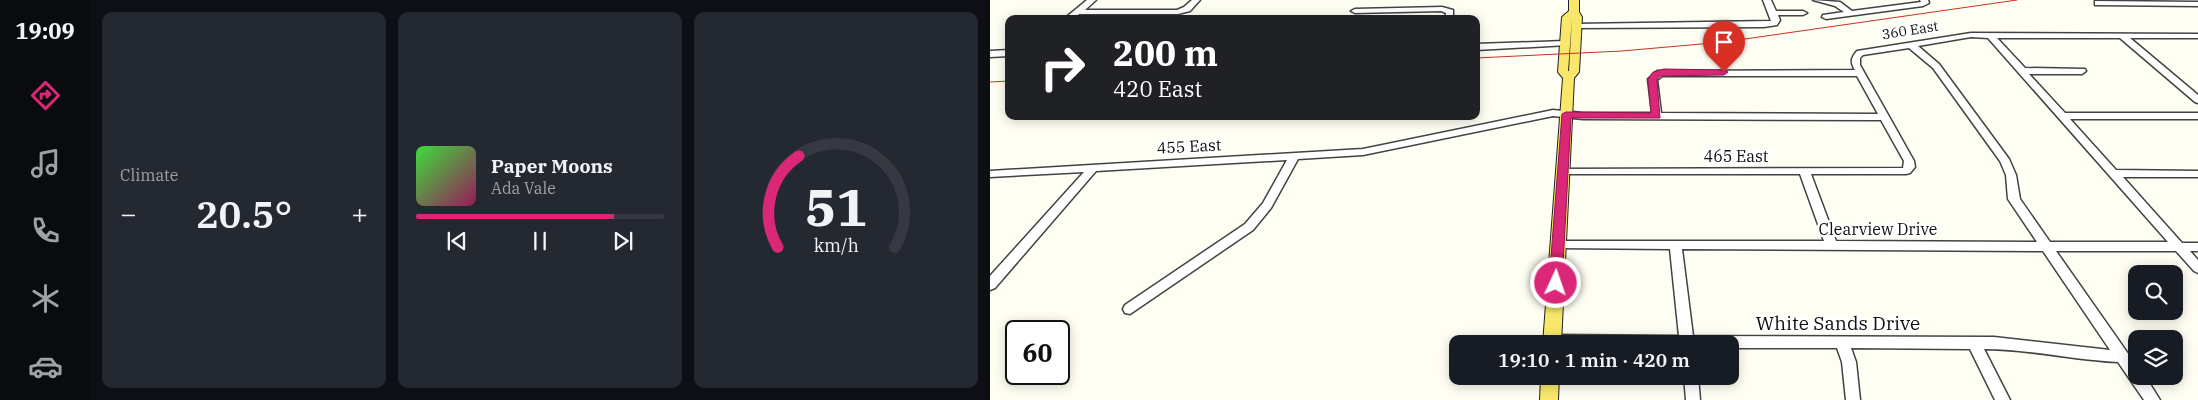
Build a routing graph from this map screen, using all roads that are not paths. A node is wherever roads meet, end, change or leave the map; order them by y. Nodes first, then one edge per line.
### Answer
1 (1092, 0) edge
2 (1196, 0) edge
3 (1574, 0) edge
4 (1767, 0) edge
5 (1817, 0) edge
6 (1924, 0) edge
7 (2098, 2) dead end
8 (2198, 4) edge
9 (1355, 11) dead end
10 (1077, 12) junction
11 (1574, 12) junction
12 (1773, 13) junction
13 (1803, 13) dead end
14 (1850, 13) junction
15 (1073, 15) edge
16 (1450, 15) edge
17 (1826, 16) dead end
18 (1576, 26) junction
19 (1990, 35) junction
20 (2122, 36) junction
21 (2197, 37) edge
22 (1565, 43) junction
23 (1910, 44) junction
24 (1480, 47) edge
25 (1005, 53) edge
26 (990, 54) edge
27 (2022, 71) junction
28 (2082, 72) dead end
29 (1860, 73) junction
30 (1569, 77) junction
31 (2198, 100) edge
32 (1566, 114) junction
33 (1657, 116) junction
34 (2062, 116) junction
35 (2198, 116) edge
36 (1885, 117) junction
37 (1294, 156) junction
38 (1093, 168) junction
39 (1563, 171) junction
40 (1805, 172) junction
41 (2113, 173) junction
42 (990, 174) edge
43 (2198, 174) edge
44 (1558, 244) junction
45 (1675, 244) junction
46 (1831, 245) junction
47 (2046, 246) junction
48 (2179, 247) junction
49 (2198, 247) edge
50 (2198, 268) edge
51 (990, 285) edge
52 (1130, 309) dead end
53 (1552, 335) edge
54 (1686, 335) edge
55 (1842, 342) junction
56 (1739, 343) edge
57 (1974, 343) junction
58 (2122, 356) junction
59 (2128, 365) edge
60 (1550, 385) edge
61 (1692, 385) edge
62 (2142, 385) edge
63 (1549, 400) edge
64 (1693, 400) edge
65 (1853, 400) edge
66 (2003, 400) edge
67 (2153, 400) edge

1 - 10 street
2 - 10 street
3 - 11 main road
4 - 12 street
5 - 14 street
6 - 14 street
7 - 8 street
9 - 16 street
10 - 15 street
11 - 18 main road
11 - 22 main road
12 - 13 street
12 - 18 street
14 - 17 street
18 - 30 main road
19 - 20 street, 360 East
19 - 23 street, 360 East
19 - 27 street
20 - 21 street, 360 East
20 - 31 street
22 - 24 street
22 - 30 main road
23 - 29 street, 360 East
23 - 47 street
25 - 26 street
27 - 28 street
27 - 34 street
29 - 33 street
29 - 36 street
30 - 32 main road
32 - 33 street, 455 East
32 - 37 street, 455 East
32 - 39 main road
33 - 36 street, 455 East
34 - 35 street
34 - 41 street
36 - 40 street, 465 East
37 - 38 street, 455 East
37 - 52 street
38 - 42 street, 455 East
38 - 51 street
39 - 40 street, 465 East
39 - 44 main road
40 - 46 street
41 - 43 street
41 - 48 street
44 - 45 street, Clearview Drive
44 - 53 main road
45 - 46 street, Clearview Drive
45 - 54 street
46 - 47 street, Clearview Drive
47 - 48 street, Clearview Drive
47 - 58 street
48 - 49 street, Clearview Drive
48 - 50 street
55 - 56 street, White Sands Drive
55 - 57 street, White Sands Drive
55 - 65 street
57 - 58 street, White Sands Drive
57 - 66 street
58 - 59 street
60 - 63 main road
61 - 64 street
62 - 67 street

